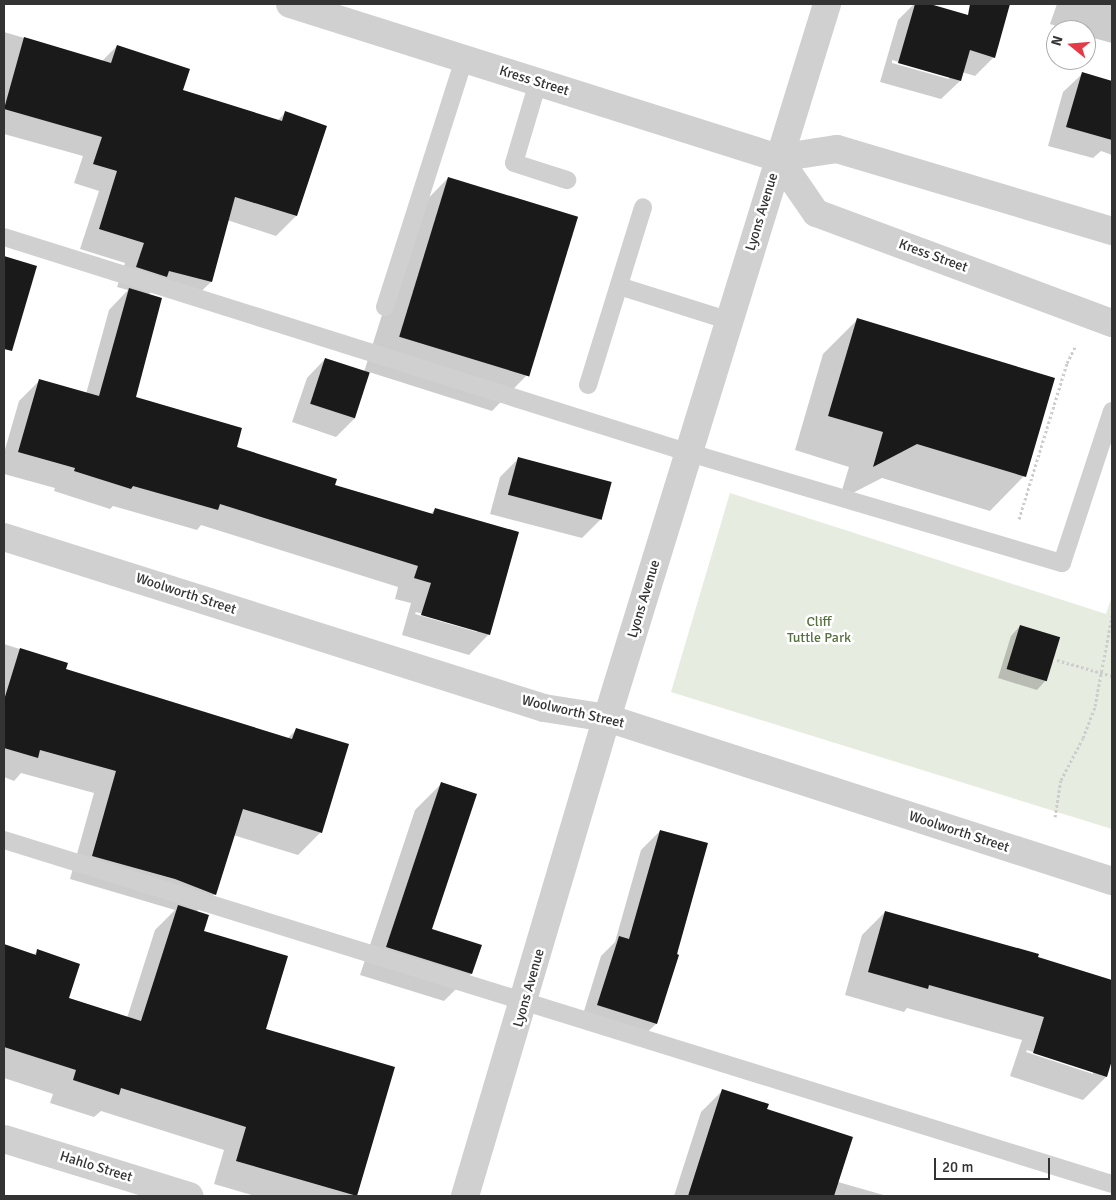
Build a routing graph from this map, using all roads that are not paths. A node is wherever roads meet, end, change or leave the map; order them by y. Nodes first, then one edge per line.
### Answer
1 (290, 4) edge
2 (826, 4) edge
3 (464, 59) junction
4 (538, 82) junction
5 (778, 158) junction
6 (567, 180) dead end
7 (643, 207) dead end
8 (1112, 231) edge
9 (4, 237) edge
10 (619, 286) junction
11 (385, 307) dead end
12 (730, 320) junction
13 (1112, 323) edge
14 (588, 385) dead end
15 (1112, 411) edge
16 (690, 453) junction
17 (4, 537) edge
18 (607, 718) junction
19 (4, 840) edge
20 (1112, 881) edge
21 (525, 1001) junction
22 (4, 1139) edge
23 (1112, 1184) edge
24 (189, 1196) edge
25 (465, 1196) edge

1 - 3 street, Kress Street
2 - 5 street, Lyons Avenue
3 - 4 street, Kress Street
3 - 11 lane
4 - 5 street, Kress Street
4 - 6 lane
5 - 8 street, Kress Street
5 - 12 street, Lyons Avenue
5 - 13 street, Kress Street
7 - 10 lane
9 - 16 lane
10 - 12 lane
10 - 14 lane
12 - 16 street, Lyons Avenue
15 - 16 lane
16 - 18 street, Lyons Avenue
17 - 18 street, Woolworth Street
18 - 20 street, Woolworth Street
18 - 21 street, Lyons Avenue
19 - 21 lane
21 - 23 lane
21 - 25 street, Lyons Avenue
22 - 24 street, Hahlo Street

